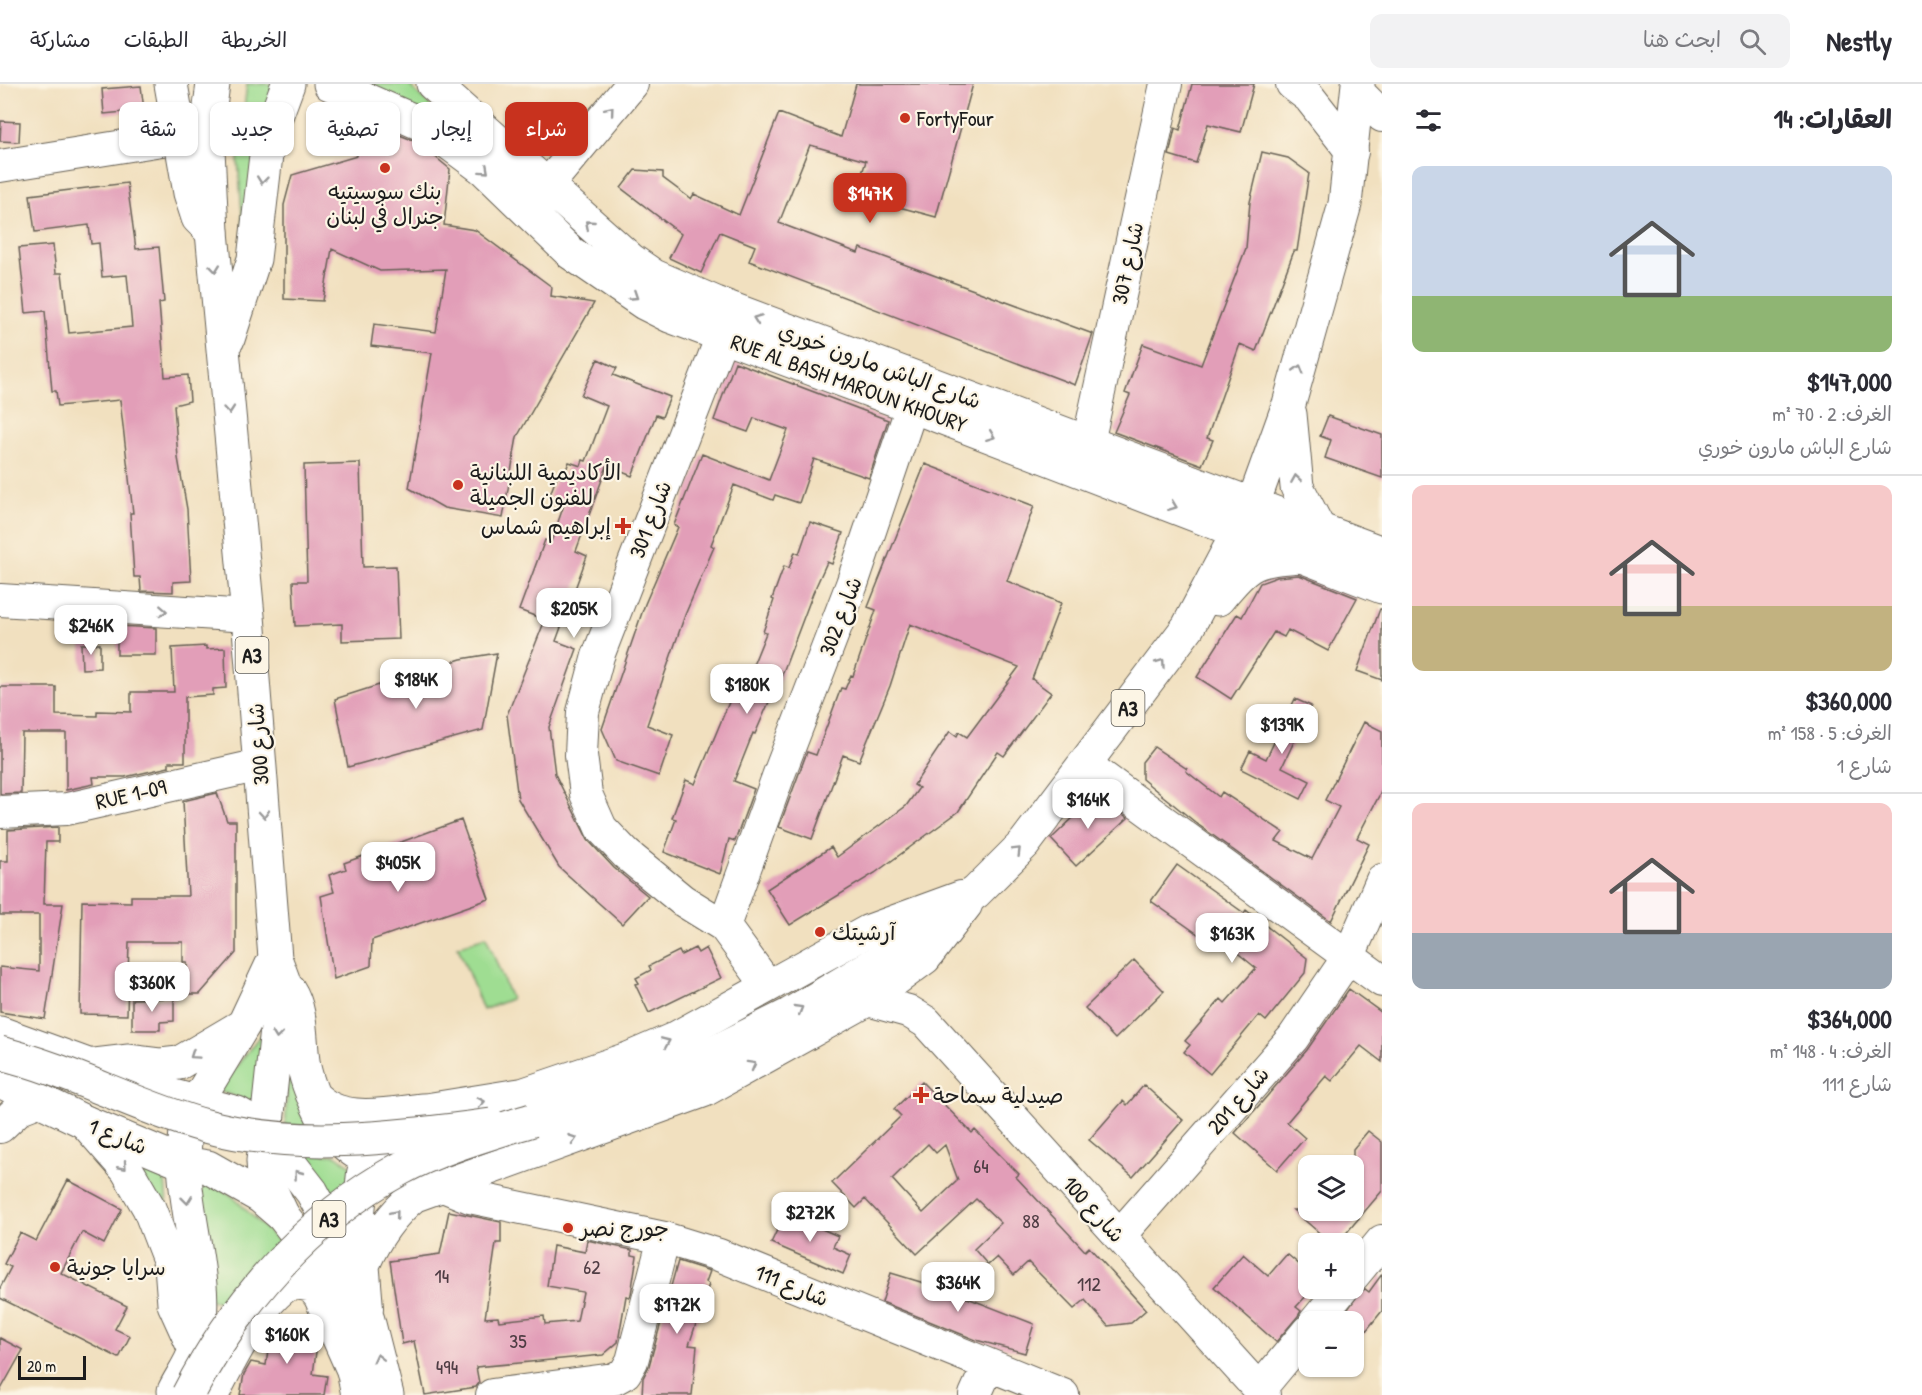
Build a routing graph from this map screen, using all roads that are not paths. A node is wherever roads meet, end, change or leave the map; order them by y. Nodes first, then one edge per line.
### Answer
1 (171, 84) edge
2 (213, 84) edge
3 (288, 84) edge
4 (330, 84) edge
5 (433, 84) edge
6 (632, 84) edge
7 (1166, 84) edge
8 (1292, 84) edge
9 (1358, 88) edge
10 (174, 102) edge
11 (1382, 116) edge
12 (119, 147) edge
13 (1352, 152) junction
14 (184, 156) edge
15 (0, 166) edge
16 (536, 199) junction
17 (212, 232) junction
18 (722, 336) junction
19 (224, 352) junction
20 (1289, 404) junction
21 (912, 406) junction
22 (1088, 442) junction
23 (1246, 517) junction
24 (1312, 544) junction
25 (1382, 553) edge
26 (1382, 587) edge
27 (0, 600) edge
28 (248, 616) junction
29 (1188, 627) junction
30 (260, 765) junction
31 (1086, 765) junction
32 (0, 812) edge
33 (1382, 880) edge
34 (976, 892) junction
35 (724, 926) junction
36 (1349, 956) junction
37 (925, 958) junction
38 (280, 971) junction
39 (1382, 981) edge
40 (768, 986) junction
41 (868, 1000) junction
42 (926, 1022) junction
43 (244, 1024) junction
44 (0, 1033) edge
45 (95, 1065) junction
46 (1, 1072) edge
47 (312, 1094) junction
48 (185, 1099) junction
49 (38, 1101) junction
50 (423, 1110) junction
51 (532, 1120) junction
52 (85, 1122) junction
53 (0, 1127) edge
54 (265, 1136) junction
55 (367, 1161) junction
56 (183, 1163) junction
57 (443, 1186) junction
58 (283, 1216) junction
59 (1119, 1236) junction
60 (664, 1238) junction
61 (1382, 1241) edge
62 (1364, 1263) edge
63 (364, 1264) junction
64 (1334, 1299) edge
65 (1325, 1311) edge
66 (368, 1320) junction
67 (1298, 1343) edge
68 (238, 1345) junction
69 (192, 1355) junction
70 (988, 1366) junction
71 (355, 1382) edge
72 (626, 1384) edge
73 (1261, 1392) edge
74 (172, 1395) edge
75 (188, 1395) edge
76 (212, 1395) edge
77 (387, 1395) edge
78 (492, 1395) edge
79 (975, 1395) edge
80 (1063, 1395) edge

1 - 10 main road
2 - 17 main road, A3
3 -> 19 main road
4 -> 16 main road, RUE AL BASH MAROUN KHOURY
5 - 16 main road, شارع الباش مارون خوري
16 -> 6 street
7 - 22 street, شارع 307
8 - 13 street
9 - 11 street
9 - 13 main road, A3
12 - 15 street
20 -> 13 main road, A3
14 - 17 main road
16 -> 18 main road, RUE AL BASH MAROUN KHOURY
22 -> 16 main road, شارع الباش مارون خوري
17 -> 19 main road, A3
18 - 21 main road, RUE AL BASH MAROUN KHOURY
18 - 35 street, شارع 301
19 -> 28 main road, شارع 300 / A3
20 - 23 main road, A3
24 -> 20 main road
21 -> 23 main road, RUE AL BASH MAROUN KHOURY
21 - 35 street, شارع 302
22 - 23 main road, شارع الباش مارون خوري
23 - 24 main road, RUE AL BASH MAROUN KHOURY
23 - 29 main road, A3
24 - 25 main road
24 - 26 main road, RUE AL BASH MAROUN KHOURY
24 - 29 main road
27 -> 28 street
28 - 30 main road, شارع 300 / A3
31 -> 29 main road, A3
30 - 32 street, RUE 1-09
30 -> 38 main road, شارع 300 / A3
34 -> 31 main road, A3
31 - 36 street
33 - 36 street, شارع 201
34 - 37 street
34 - 40 street
51 -> 34 main road, A3
35 - 40 street, شارع 301
36 - 39 street
36 - 59 street, شارع 201
37 - 41 street
37 - 42 street
38 - 43 main road, A3
38 - 47 main road
38 -> 54 main road
50 -> 40 street
41 - 42 street
57 -> 41 street
42 - 59 street, شارع 100
43 -> 45 main road
43 - 48 main road, A3
44 - 45 main road
45 - 48 main road
46 - 48 main road
46 - 49 main road, شارع 1
46 - 51 main road, bridge
47 - 50 main road
47 - 55 main road
48 - 54 main road
48 - 56 main road, A3
49 - 52 main road, شارع 1
49 - 53 street
50 - 55 street
51 - 75 main road, A3, bridge
52 - 56 main road, شارع 1
52 -> 69 main road
54 - 58 main road
66 -> 54 main road
55 - 57 main road
55 - 63 street
56 - 58 main road, شارع 1
56 -> 69 main road, A3
57 - 60 street, شارع 111
63 -> 57 street
58 - 71 main road
59 - 73 street, شارع 100
60 - 70 street, شارع 111
60 - 72 street
61 - 62 street
63 - 66 street
64 - 65 street
77 -> 66 main road
67 - 73 street
68 - 69 main road
68 - 71 main road
68 - 76 main road
69 - 74 main road, A3
70 - 79 street
70 - 80 street, شارع 111
72 - 78 street

